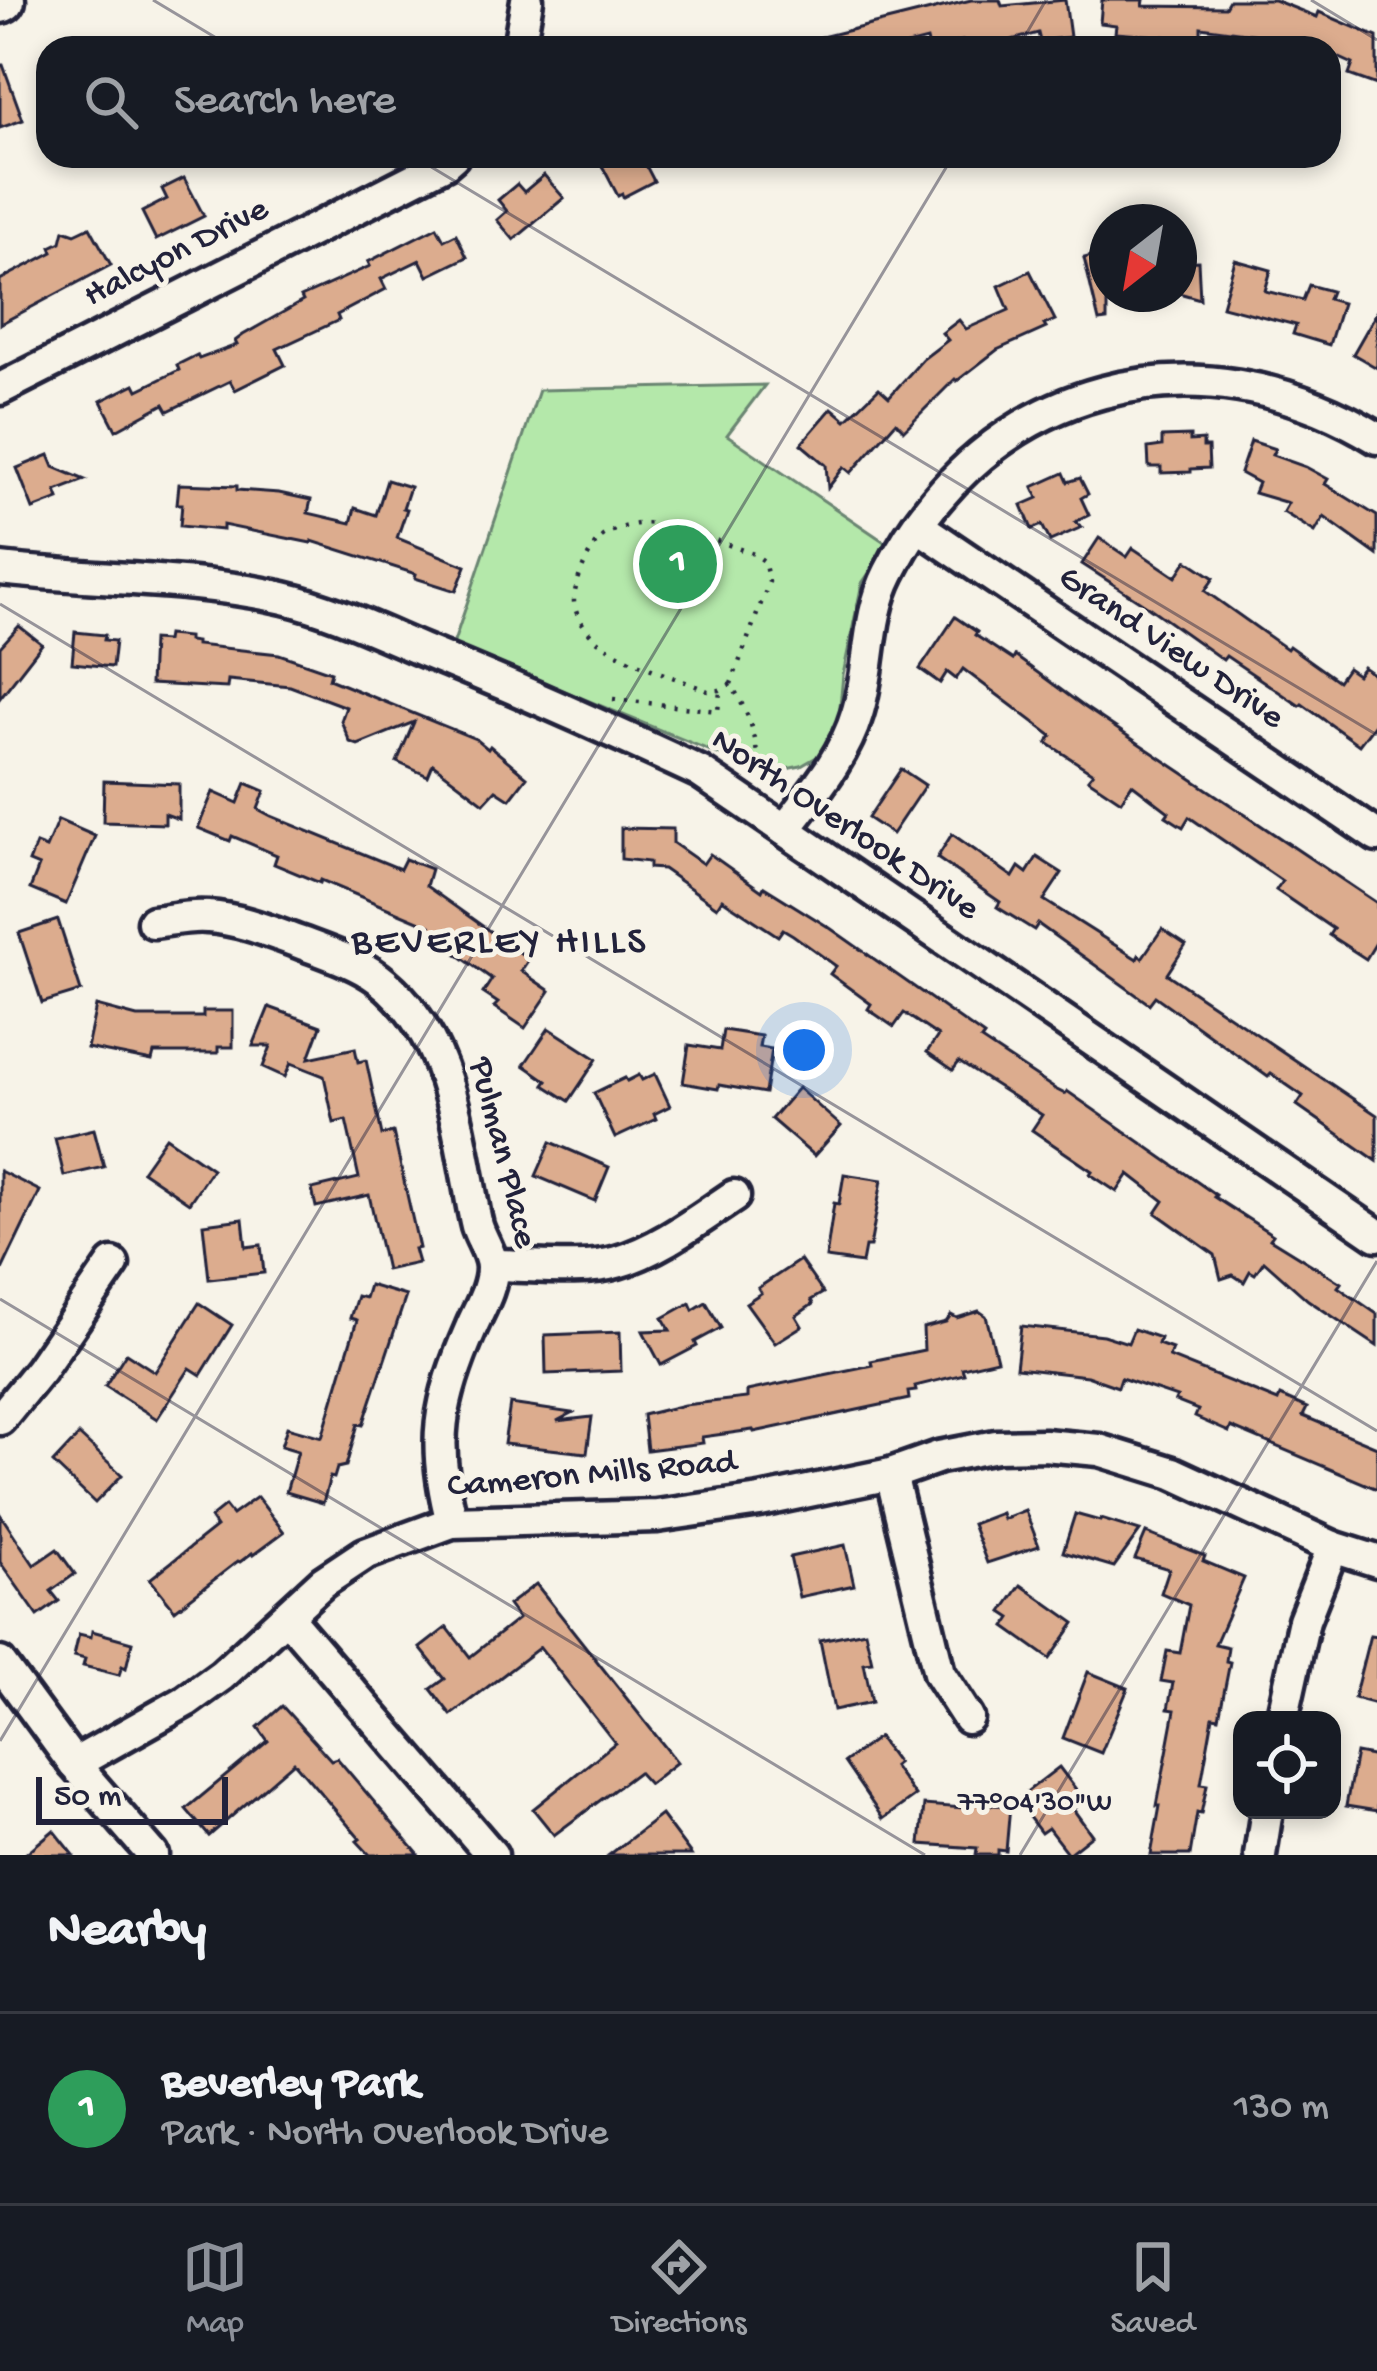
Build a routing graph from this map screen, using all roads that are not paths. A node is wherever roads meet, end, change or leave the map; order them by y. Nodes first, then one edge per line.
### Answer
1 (527, 0) edge
2 (521, 36) edge
3 (435, 168) edge
4 (0, 388) edge
5 (1377, 438) edge
6 (918, 526) junction
7 (0, 569) edge
8 (785, 830) junction
9 (1377, 836) edge
10 (153, 922) dead end
11 (734, 1196) dead end
12 (1377, 1235) edge
13 (113, 1264) dead end
14 (493, 1264) junction
15 (0, 1419) edge
16 (891, 1474) junction
17 (452, 1522) junction
18 (1333, 1547) junction
19 (1377, 1561) edge
20 (287, 1617) junction
21 (0, 1663) edge
22 (1284, 1711) edge
23 (968, 1718) dead end
24 (74, 1764) junction
25 (1266, 1819) edge
26 (153, 1855) edge
27 (492, 1855) edge
28 (1260, 1855) edge

1 - 2 street
3 - 4 street, Halcyon Drive
5 - 6 street
6 - 8 street
6 - 9 street, Grand View Drive
7 - 8 street, North Overlook Drive
8 - 12 street, North Overlook Drive
10 - 14 street, Pulman Place
11 - 14 street
13 - 15 street
14 - 17 street, Pulman Place
16 - 17 street, Cameron Mills Road
16 - 18 street, Cameron Mills Road
16 - 23 street
17 - 20 street, Cameron Mills Road
18 - 19 street, Cameron Mills Road
18 - 22 street
20 - 24 street, Cameron Mills Road
20 - 27 street
21 - 24 street
24 - 26 street
25 - 28 street

